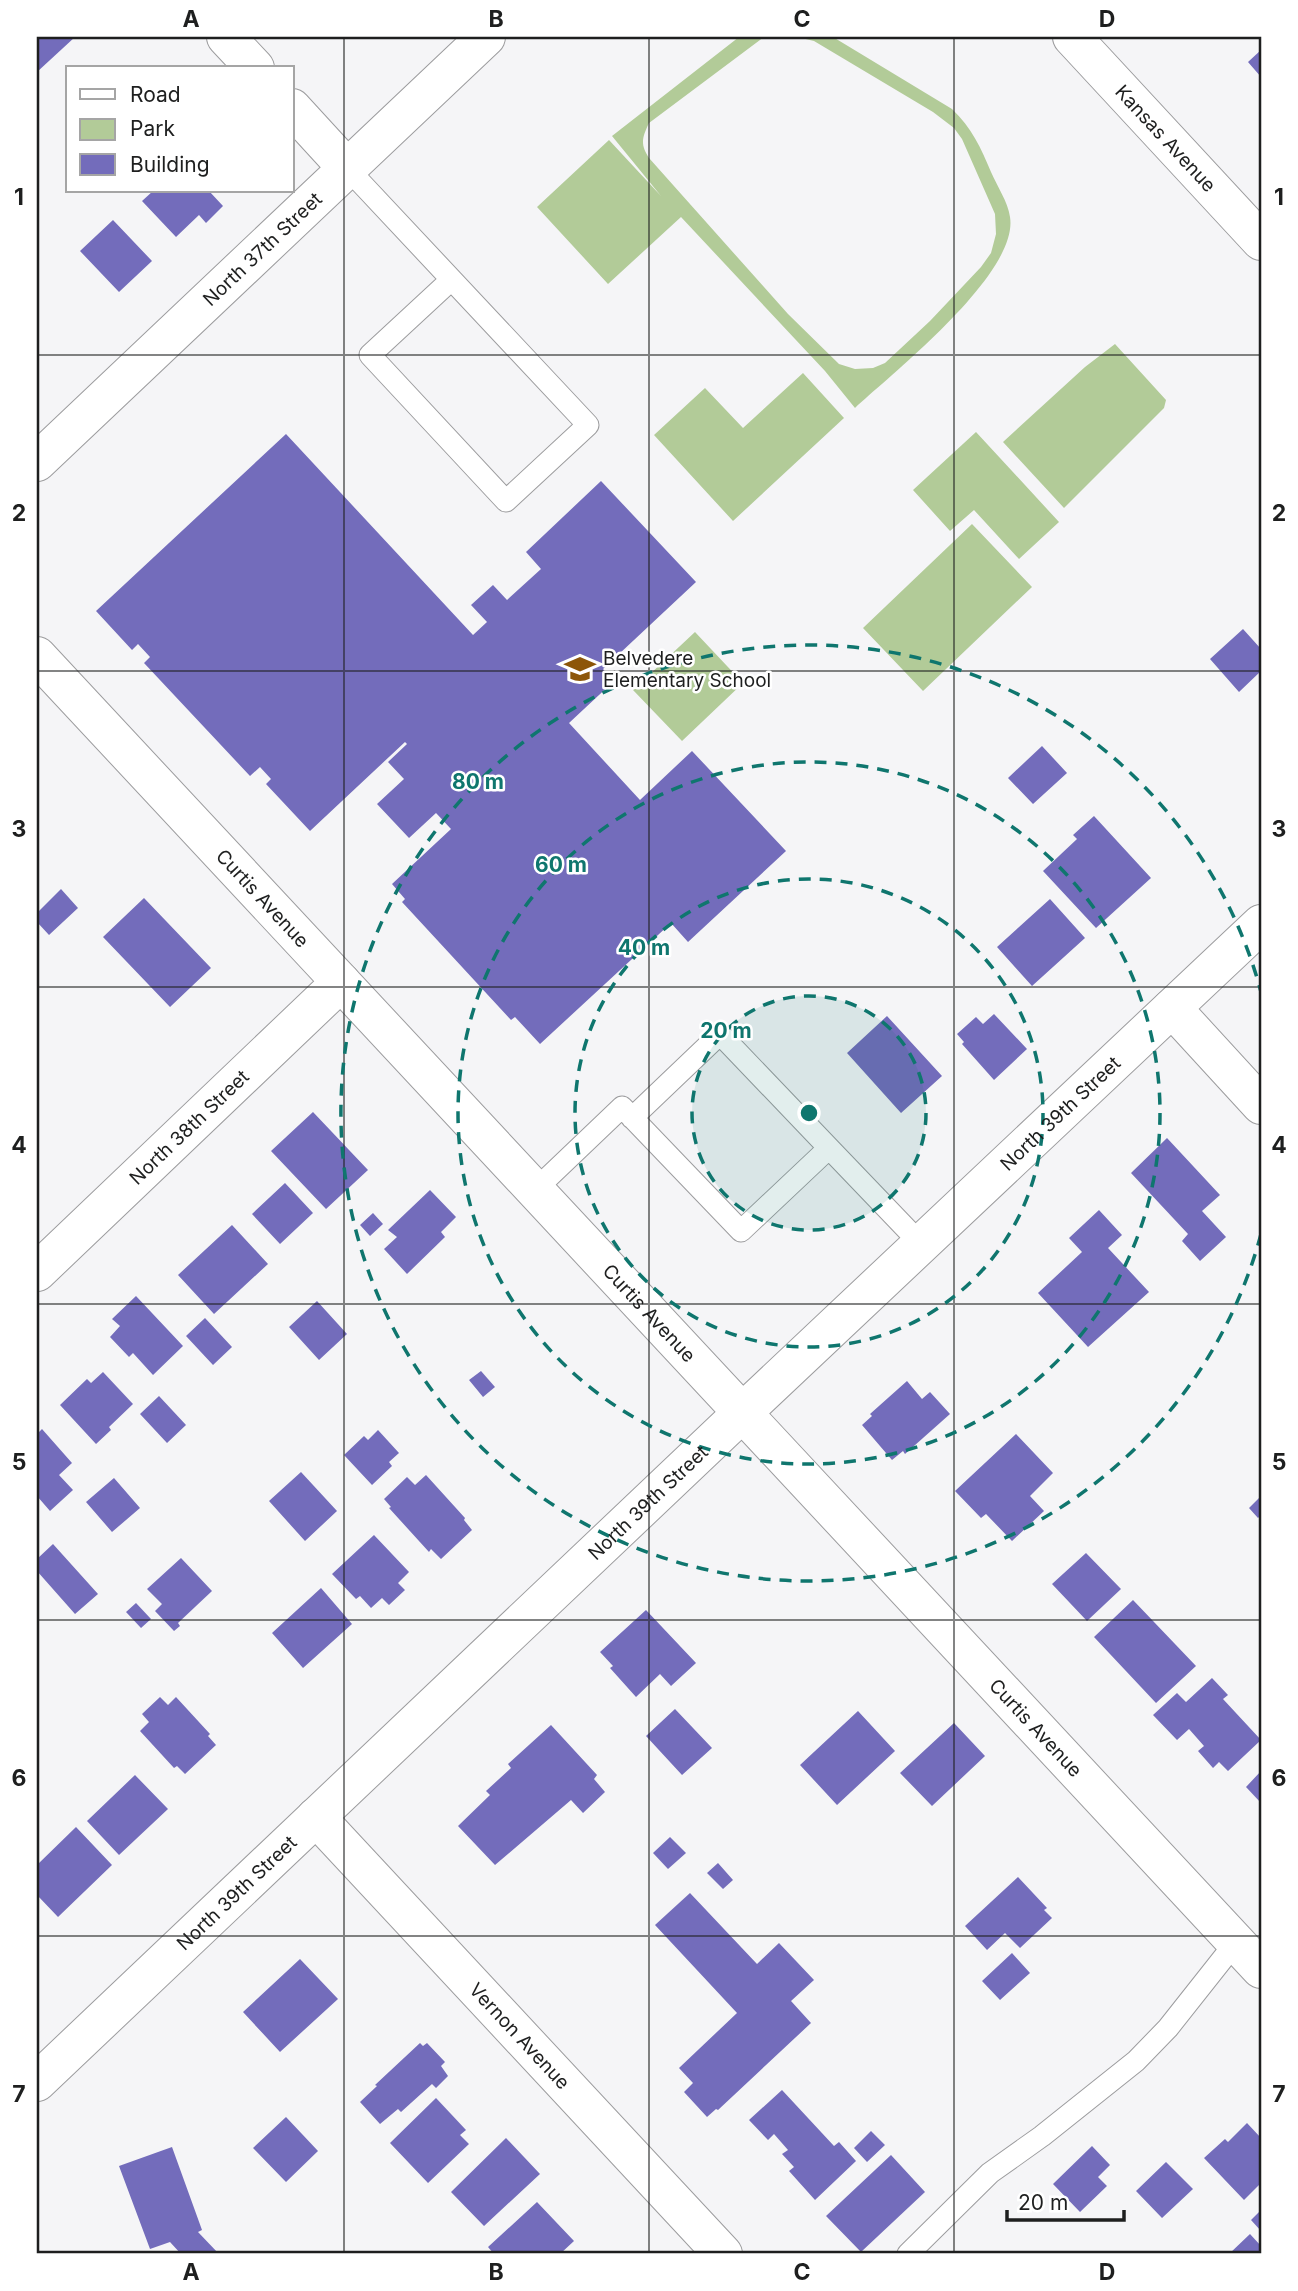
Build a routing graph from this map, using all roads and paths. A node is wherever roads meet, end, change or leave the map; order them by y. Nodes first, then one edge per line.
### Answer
1 (226, 37) edge
2 (486, 37) edge
3 (1072, 37) edge
4 (253, 66) edge
5 (294, 110) edge
6 (347, 168) junction
7 (1261, 241) edge
8 (451, 280) junction
9 (37, 462) edge
10 (37, 656) edge
11 (1261, 923) edge
12 (341, 982) junction
13 (1172, 1008) junction
14 (1261, 1105) edge
15 (632, 1118) junction
16 (829, 1148) junction
17 (535, 1190) junction
18 (921, 1244) junction
19 (37, 1272) edge
20 (742, 1413) junction
21 (316, 1817) junction
22 (1236, 1942) junction
23 (1261, 1969) edge
24 (37, 2082) edge
25 (723, 2254) edge
26 (908, 2254) edge

1 - 4 street
2 - 6 street, North 37th Street
3 - 7 street, Kansas Avenue
5 - 6 street
6 - 8 lane
6 - 9 street, North 37th Street
8 - 8 lane
10 - 12 street, Curtis Avenue
11 - 13 street, North 39th Street
12 - 17 street, Curtis Avenue
12 - 19 street, North 38th Street
13 - 14 street
13 - 18 street, North 39th Street
15 - 16 lane
15 - 16 lane
15 - 17 lane
16 - 18 lane
17 - 20 street, Curtis Avenue
18 - 20 street, North 39th Street
20 - 21 street, North 39th Street
20 - 22 street, Curtis Avenue
21 - 24 street, North 39th Street
21 - 25 street, Vernon Avenue
22 - 23 street, Curtis Avenue
22 - 26 lane

